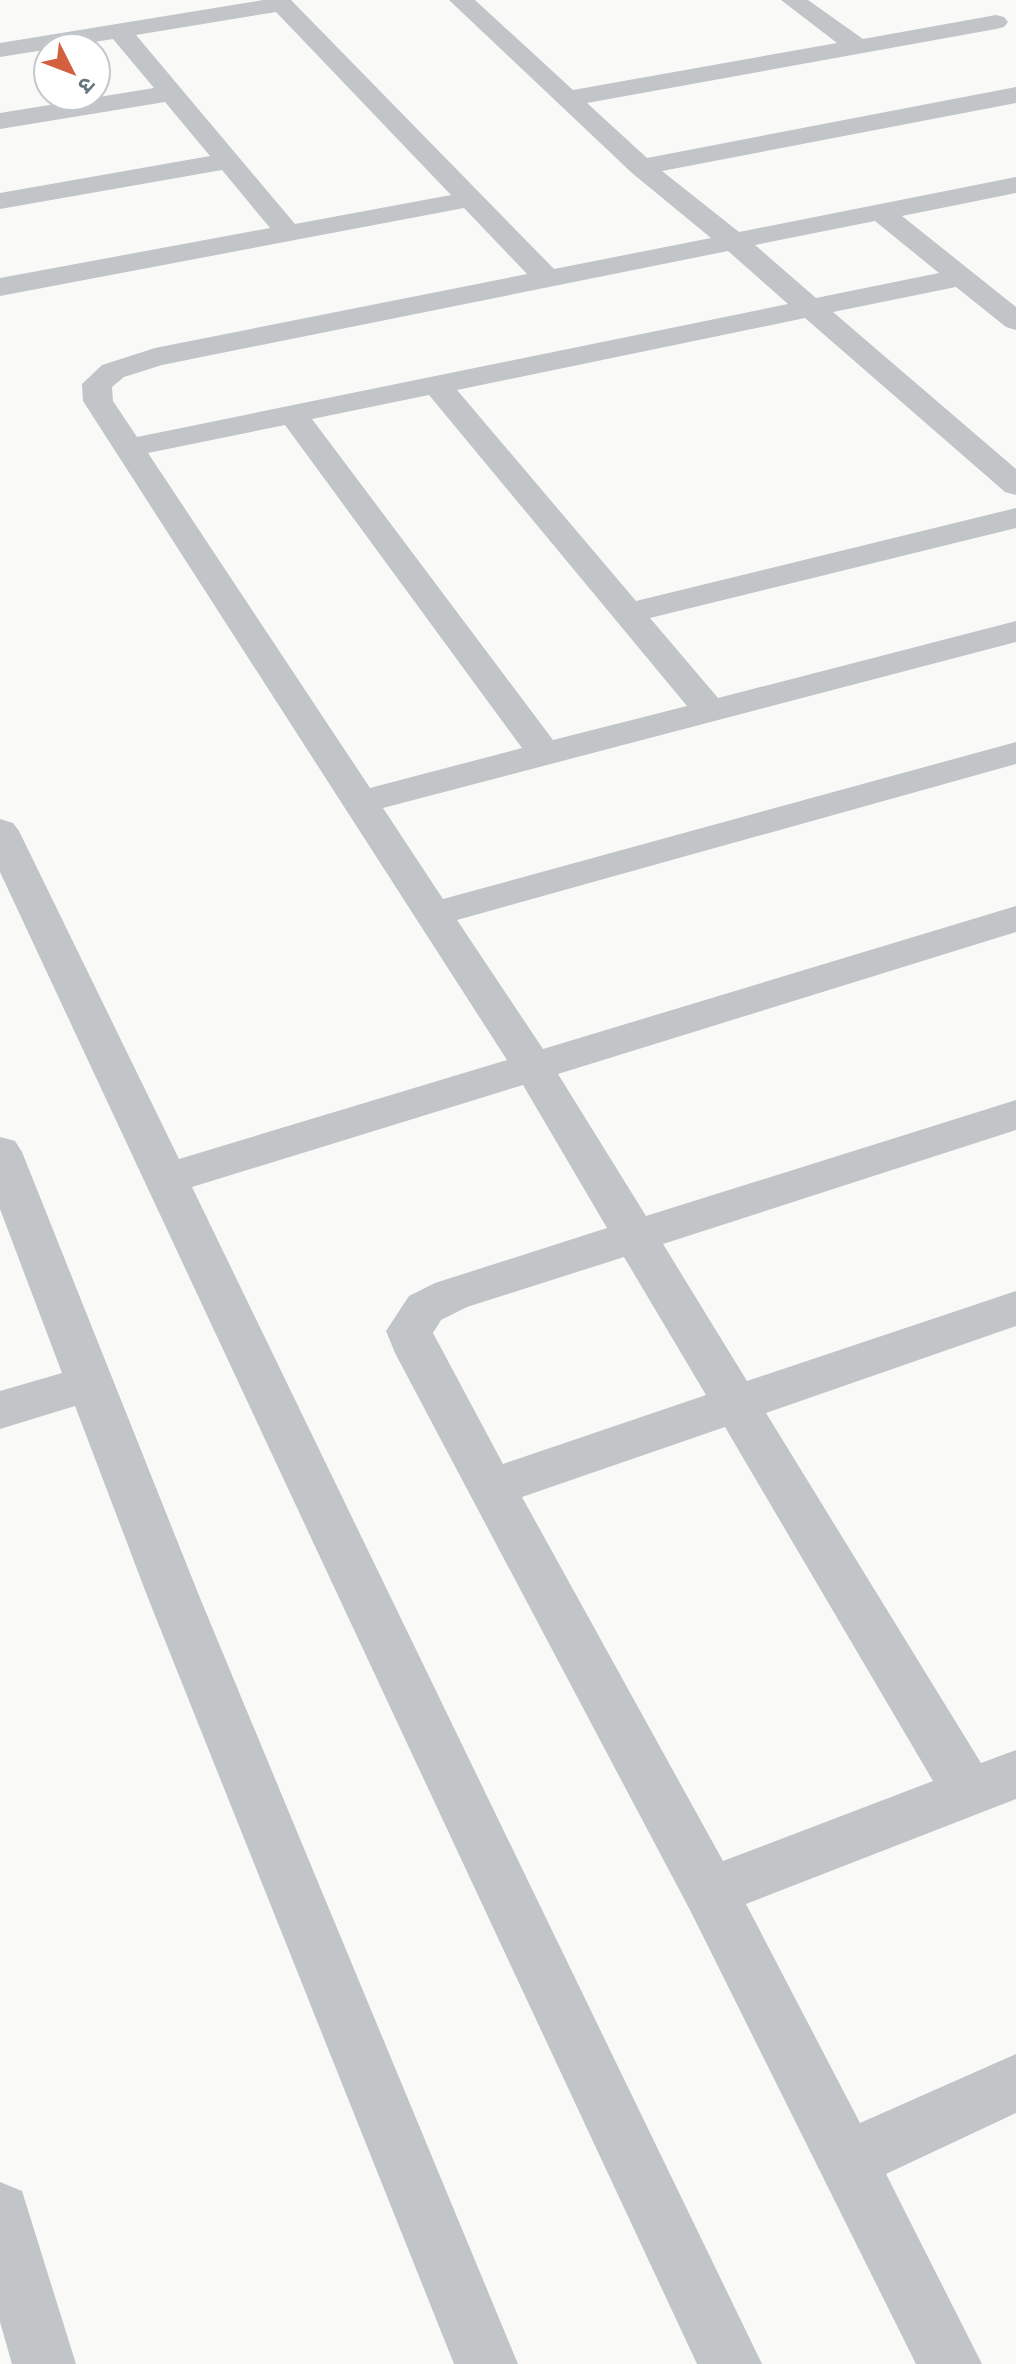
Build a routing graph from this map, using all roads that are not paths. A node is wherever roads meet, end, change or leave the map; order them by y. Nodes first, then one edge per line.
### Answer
1 (461, 0) edge
2 (793, 0) edge
3 (964, 0) edge
4 (280, 2) edge
5 (1006, 28) edge
6 (119, 30) junction
7 (857, 46) junction
8 (0, 50) edge
9 (172, 93) junction
10 (1016, 95) edge
11 (567, 99) junction
12 (0, 121) edge
13 (229, 161) junction
14 (641, 167) junction
15 (1016, 185) edge
16 (471, 199) junction
17 (0, 201) edge
18 (880, 212) junction
19 (288, 233) junction
20 (734, 242) junction
21 (961, 277) junction
22 (548, 279) junction
23 (0, 287) edge
24 (810, 307) junction
25 (1016, 321) edge
26 (436, 384) junction
27 (292, 414) junction
28 (128, 448) junction
29 (1016, 485) edge
30 (1016, 518) edge
31 (628, 613) junction
32 (1016, 631) edge
33 (710, 711) junction
34 (1016, 753) edge
35 (545, 754) junction
36 (360, 802) junction
37 (0, 831) edge
38 (433, 914) junction
39 (1016, 919) edge
40 (533, 1067) junction
41 (1016, 1115) edge
42 (0, 1152) edge
43 (166, 1179) junction
44 (633, 1236) junction
45 (1016, 1308) edge
46 (89, 1383) junction
47 (735, 1404) junction
48 (0, 1410) edge
49 (491, 1488) junction
50 (993, 1783) edge
51 (710, 1892) junction
52 (1016, 2083) edge
53 (847, 2160) junction
54 (0, 2213) edge
55 (44, 2364) edge
56 (486, 2364) edge
57 (730, 2364) edge
58 (950, 2364) edge

1 - 11 street
2 - 7 street
3 - 5 street
4 - 6 street
4 - 16 street
5 - 7 street
6 - 8 street
6 - 9 street
7 - 11 street
9 - 12 street
9 - 13 street
10 - 14 street
11 - 14 street
13 - 17 street
13 - 19 street
14 - 20 street
15 - 18 street
16 - 19 street
16 - 22 street
18 - 20 street
18 - 21 street
19 - 23 street
20 - 22 street
20 - 24 street
21 - 24 street
21 - 25 street
22 - 28 street
24 - 26 street
24 - 29 street
26 - 27 street
26 - 31 street
27 - 28 street
27 - 35 street
28 - 36 street
30 - 31 street
31 - 33 street
32 - 33 street
33 - 35 street
34 - 38 street
35 - 36 street
36 - 38 street
37 - 43 street
38 - 40 street
39 - 40 street
40 - 43 street
40 - 44 street
41 - 44 street
42 - 46 street
43 - 57 street
44 - 47 street
44 - 49 street
45 - 47 street
46 - 48 street
46 - 56 street
47 - 49 street
47 - 50 street
49 - 51 street
50 - 51 street
51 - 53 street
52 - 53 street
53 - 58 street
54 - 55 street

